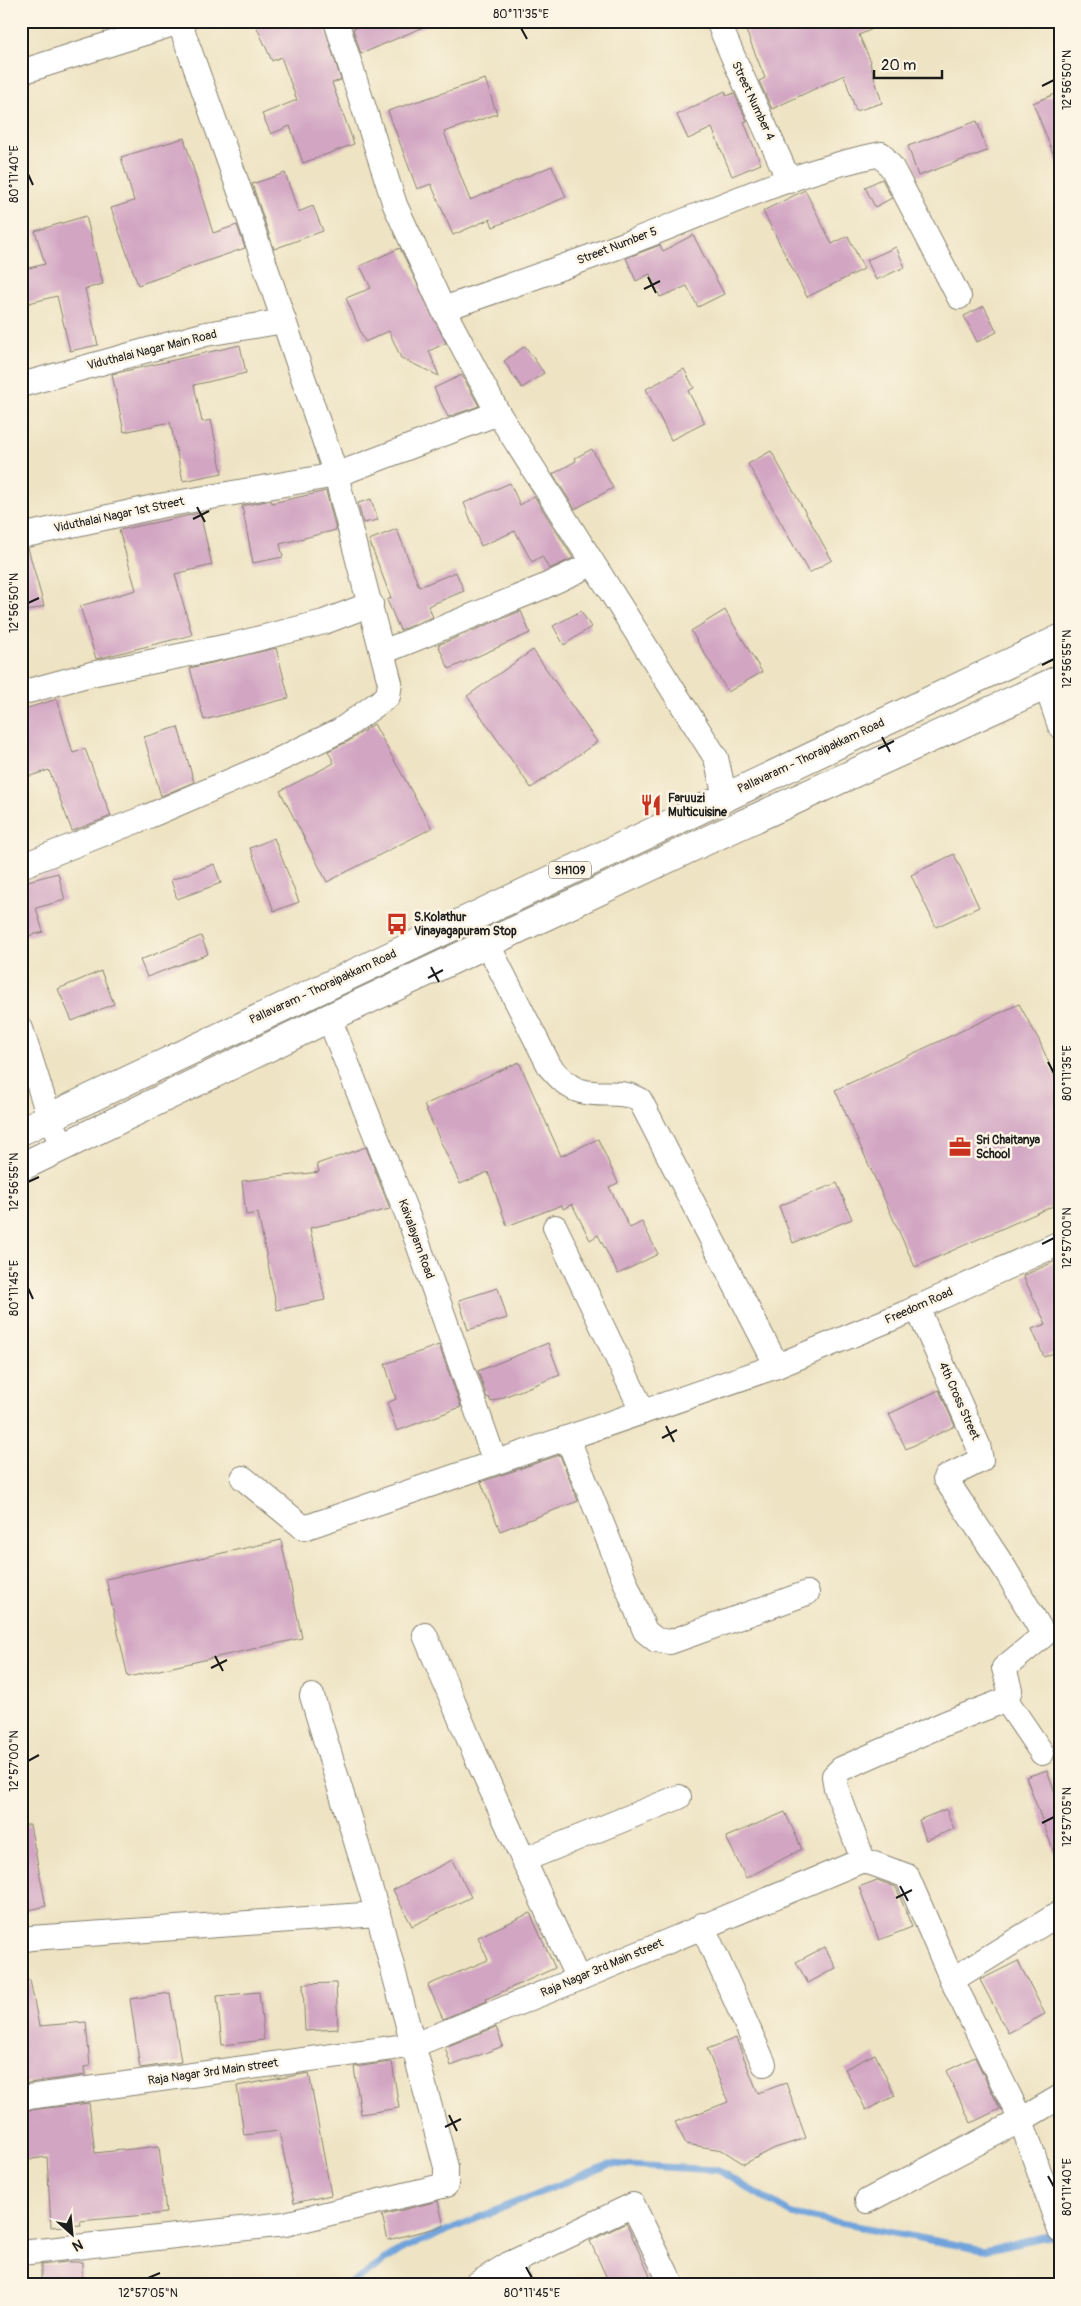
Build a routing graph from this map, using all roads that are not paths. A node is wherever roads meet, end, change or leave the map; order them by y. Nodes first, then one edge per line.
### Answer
1 (179, 21) edge
2 (336, 21) edge
3 (718, 21) edge
4 (21, 72) edge
5 (789, 181) junction
6 (959, 297) dead end
7 (443, 309) junction
8 (284, 322) junction
9 (21, 385) edge
10 (498, 413) junction
11 (336, 475) junction
12 (21, 536) edge
13 (592, 564) junction
14 (371, 604) junction
15 (1060, 639) edge
16 (383, 652) junction
17 (1053, 682) edge
18 (21, 692) edge
19 (1060, 726) edge
20 (725, 797) junction
21 (687, 815) junction
22 (698, 844) junction
23 (21, 866) edge
24 (487, 943) junction
25 (329, 1018) junction
26 (22, 1037) edge
27 (50, 1117) junction
28 (21, 1131) edge
29 (63, 1146) junction
30 (21, 1166) edge
31 (555, 1227) dead end
32 (1060, 1244) edge
33 (917, 1307) junction
34 (776, 1366) junction
35 (643, 1412) junction
36 (568, 1439) junction
37 (495, 1462) junction
38 (243, 1478) dead end
39 (807, 1593) dead end
40 (425, 1635) dead end
41 (312, 1696) dead end
42 (1006, 1700) junction
43 (1042, 1753) dead end
44 (679, 1797) dead end
45 (523, 1860) junction
46 (863, 1860) junction
47 (1060, 1913) edge
48 (378, 1914) junction
49 (702, 1925) junction
50 (21, 1940) edge
51 (578, 1979) junction
52 (952, 1980) junction
53 (414, 2045) junction
54 (764, 2064) dead end
55 (1060, 2097) edge
56 (21, 2098) edge
57 (1021, 2120) junction
58 (867, 2201) dead end
59 (1059, 2231) edge
60 (21, 2253) edge
61 (509, 2264) junction
62 (475, 2285) edge
63 (521, 2285) edge
64 (672, 2285) edge

1 - 4 street
1 - 8 street
2 - 7 street
3 - 5 street, Street Number 4
5 - 6 street, Street Number 5
5 - 7 street, Street Number 5
7 - 10 street
8 - 9 street, Viduthalai Nagar Main Road
8 - 11 street
10 - 11 street, Viduthalai Nagar 1st Street
10 - 13 street
11 - 12 street, Viduthalai Nagar 1st Street
11 - 14 street
13 - 16 street
13 - 20 street
14 - 16 street
14 - 18 street
15 - 20 main road, Pallavaram - Thoraipakkam Road / SH109
16 - 23 street
17 - 19 street
17 - 22 main road, SH109
20 - 21 main road, Pallavaram - Thoraipakkam Road / SH109
21 - 22 main road
21 - 27 main road, Pallavaram - Thoraipakkam Road / SH109
22 - 24 main road, SH109
24 - 25 main road, SH109
24 - 34 street
25 - 29 main road, SH109
25 - 37 street, Kaivalayam Road
26 - 27 street
27 - 28 main road, Pallavaram - Thoraipakkam Road / SH109
27 - 29 street
29 - 30 main road, SH109
31 - 35 street
32 - 33 street, Freedom Road
33 - 34 street, Freedom Road
33 - 42 street, 4th Cross Street
34 - 35 street, Freedom Road
35 - 36 street, Freedom Road
36 - 37 street, Freedom Road
36 - 39 street
37 - 38 street, Freedom Road
40 - 45 street
41 - 48 street
42 - 43 street
42 - 46 street
44 - 45 street
45 - 51 street
46 - 49 street, Raja Nagar 3rd Main street
46 - 52 street
47 - 52 street
48 - 50 street
48 - 53 street
49 - 51 street, Raja Nagar 3rd Main street
49 - 54 street
51 - 53 street, Raja Nagar 3rd Main street
52 - 57 street
53 - 56 street, Raja Nagar 3rd Main street
53 - 60 street
55 - 57 street
57 - 58 street
57 - 59 street
61 - 62 street
61 - 63 street
61 - 64 street

